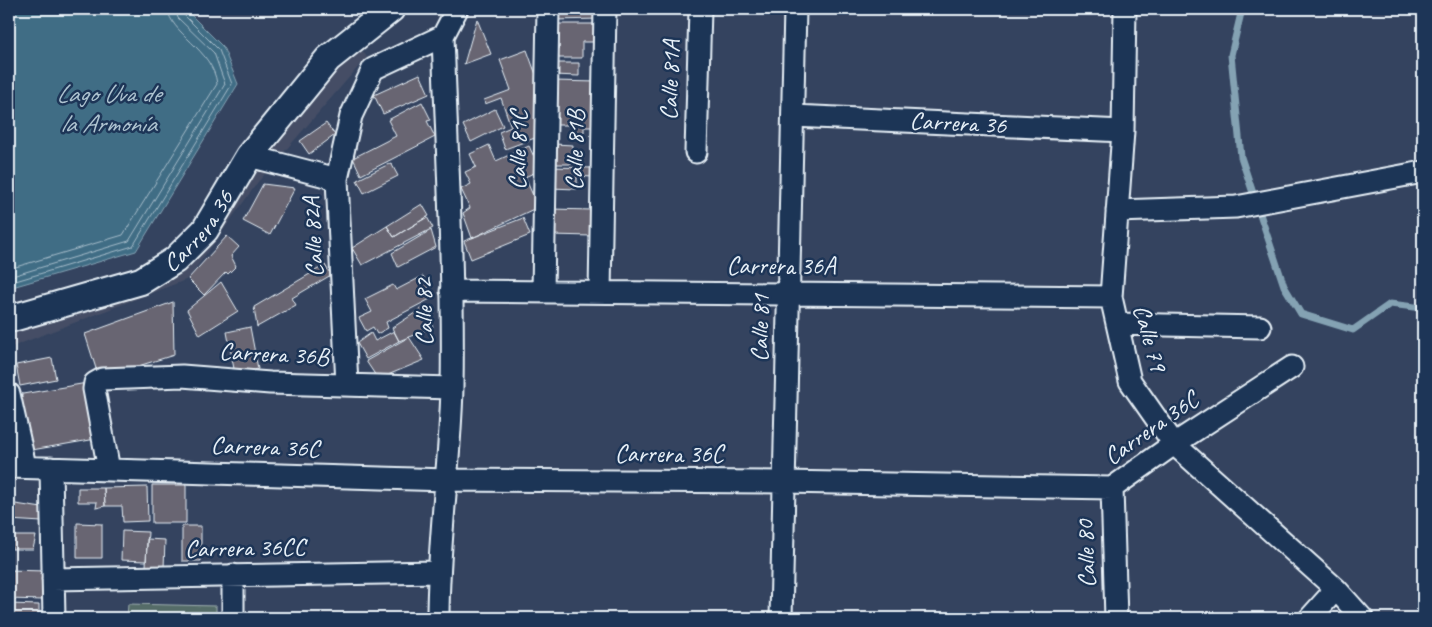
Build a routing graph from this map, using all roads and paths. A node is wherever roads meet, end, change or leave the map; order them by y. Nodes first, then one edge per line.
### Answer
1 (391, 9) edge
2 (457, 9) edge
3 (548, 9) edge
4 (605, 9) edge
5 (700, 9) edge
6 (795, 9) edge
7 (1125, 9) edge
8 (443, 36) junction
9 (793, 116) junction
10 (1123, 131) junction
11 (696, 152) dead end
12 (249, 156) junction
13 (1423, 172) edge
14 (338, 179) junction
15 (1117, 211) junction
16 (451, 291) junction
17 (544, 292) junction
18 (600, 292) junction
19 (788, 293) junction
20 (1110, 297) junction
21 (9, 319) edge
22 (1117, 324) junction
23 (1260, 328) dead end
24 (1292, 367) dead end
25 (347, 384) junction
26 (452, 388) junction
27 (9, 394) edge
28 (1174, 444) junction
29 (17, 467) edge
30 (51, 468) junction
31 (110, 470) junction
32 (448, 480) junction
33 (784, 482) junction
34 (1112, 488) junction
35 (438, 572) junction
36 (232, 575) junction
37 (53, 579) junction
38 (1336, 589) junction
39 (54, 618) edge
40 (233, 618) edge
41 (438, 618) edge
42 (781, 618) edge
43 (1116, 618) edge
44 (1310, 618) edge
45 (1362, 618) edge

1 - 12 street, Carrera 36
2 - 8 street, Calle 82
3 - 17 street, Calle 81C
4 - 18 street, Calle 81B
5 - 11 street, Calle 81A
6 - 9 street, Calle 81
7 - 10 street, Calle 79
8 - 14 street
8 - 16 street, Calle 82
9 - 10 street, Carrera 36
9 - 19 street, Calle 81
10 - 15 street, Calle 79
12 - 14 street, Calle 82A
12 - 21 street, Carrera 36
13 - 15 street
14 - 25 street, Calle 82A
15 - 20 street, Calle 79
16 - 17 street, Carrera 36A
16 - 26 street, Calle 82
17 - 18 street, Carrera 36A
18 - 19 street, Carrera 36A
19 - 20 street, Carrera 36A
19 - 33 street, Calle 81
20 - 22 street, Calle 79
22 - 23 street
22 - 28 street, Calle 79
24 - 28 street, Carrera 36C
25 - 26 street, Carrera 36B
25 - 31 street, Carrera 36B
26 - 32 street, Calle 82
27 - 29 street
28 - 34 street, Carrera 36C
28 - 38 street, Calle 79
29 - 30 street, Carrera 36C
30 - 31 street, Carrera 36C
30 - 37 street
31 - 32 street, Carrera 36C
32 - 33 street, Carrera 36C
32 - 35 street, Calle 82
33 - 34 street, Carrera 36C
33 - 42 street, Calle 81
34 - 43 street, Calle 80
35 - 36 street, Carrera 36CC
35 - 41 street, Calle 82
36 - 37 street, Carrera 36CC
36 - 40 street
37 - 39 street
38 - 44 street
38 - 45 street, Calle 79

